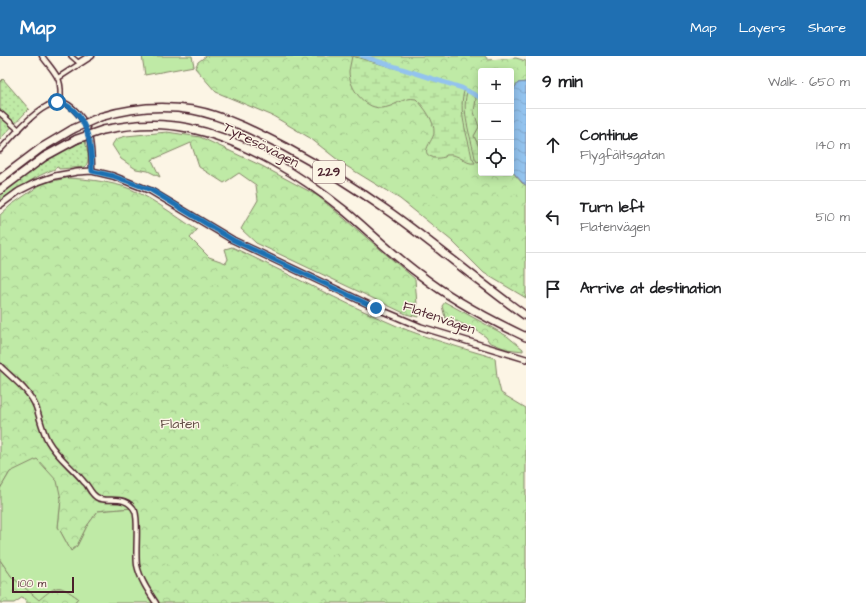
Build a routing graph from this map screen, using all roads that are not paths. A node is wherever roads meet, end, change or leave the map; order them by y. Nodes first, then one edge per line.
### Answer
1 (42, 56) edge
2 (71, 56) edge
3 (86, 56) edge
4 (92, 56) edge
5 (58, 78) junction
6 (60, 102) junction
7 (0, 113) edge
8 (19, 130) junction
9 (0, 150) edge
10 (92, 171) junction
11 (0, 179) edge
12 (0, 190) edge
13 (0, 205) edge
14 (526, 316) edge
15 (526, 337) edge
16 (526, 359) edge
17 (0, 366) edge
18 (156, 603) edge

1 - 5 street
2 - 3 street
4 - 5 street
5 - 6 street
6 - 8 street
6 - 10 street
7 - 8 street
8 - 9 street
10 - 13 street, Flatenvägen
10 - 16 street, Flatenvägen
11 - 14 highway, Tyresövägen / 229, bridge
12 - 15 highway, Tyresövägen / 229, bridge
17 - 18 street

